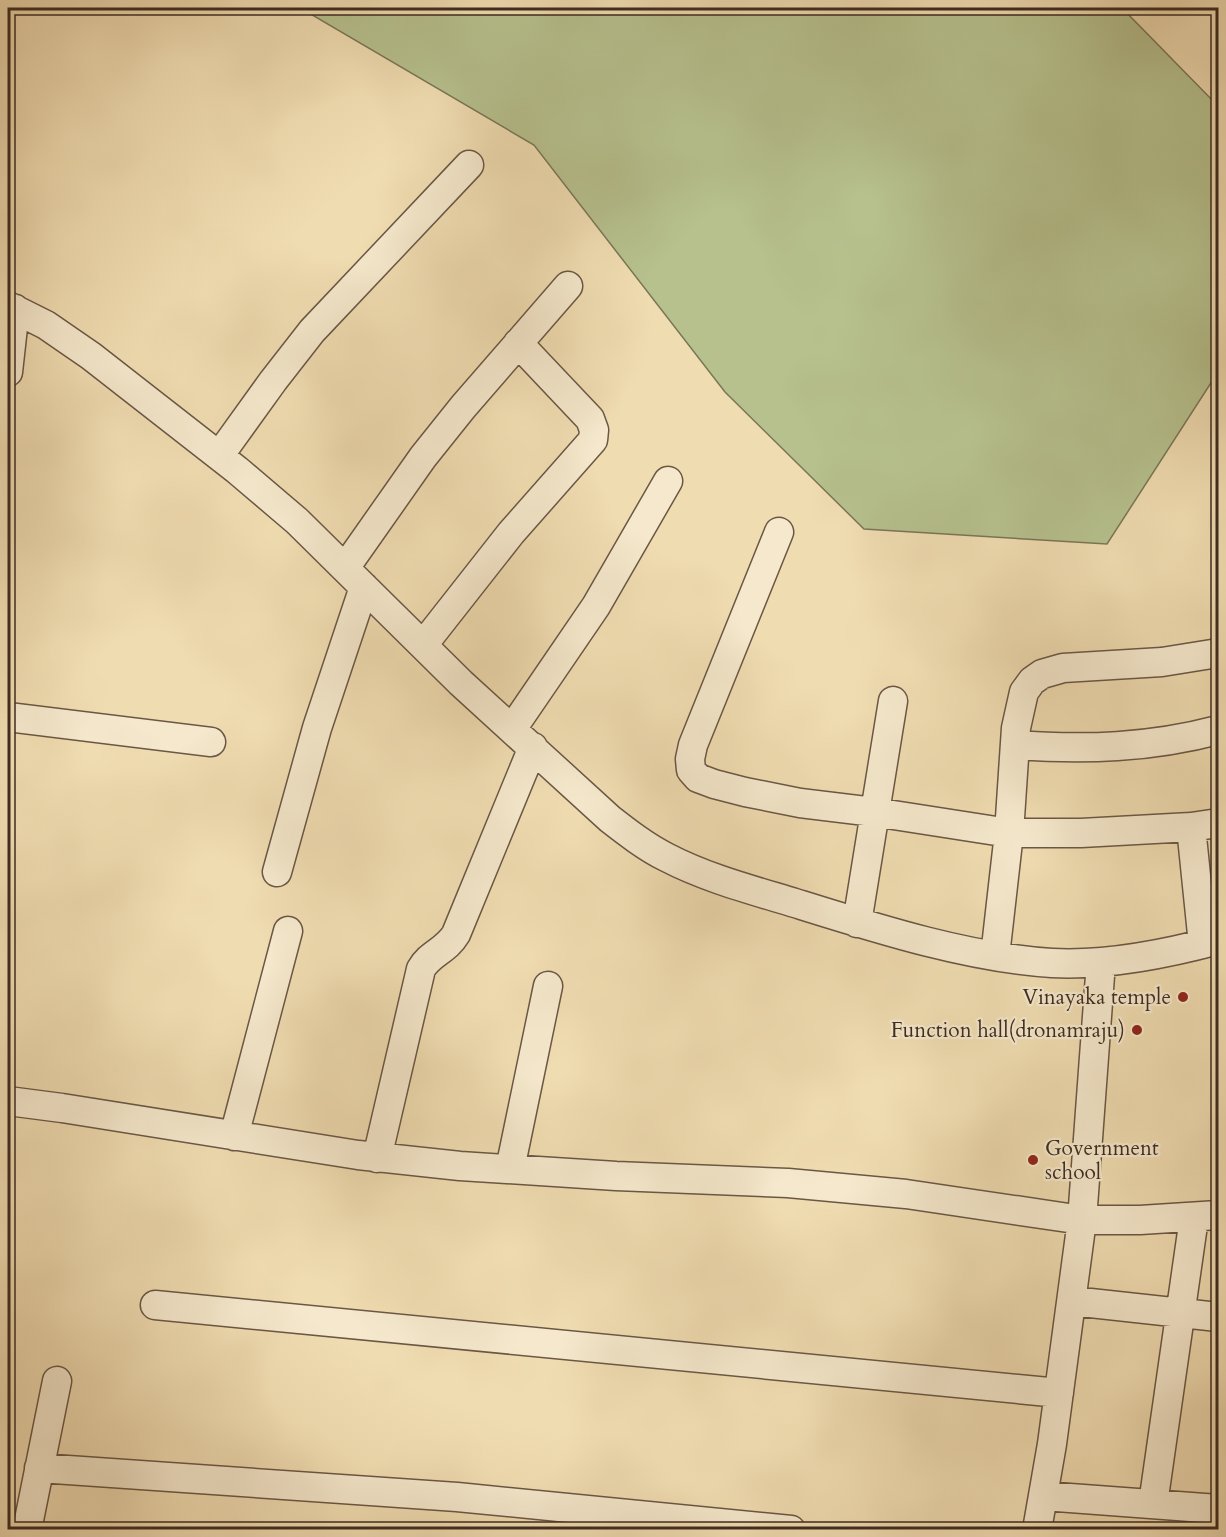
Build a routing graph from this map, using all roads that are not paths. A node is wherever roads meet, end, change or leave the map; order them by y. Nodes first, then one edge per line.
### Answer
1 (469, 165) dead end
2 (568, 286) dead end
3 (11, 308) edge
4 (518, 343) junction
5 (8, 372) edge
6 (219, 456) junction
7 (669, 482) dead end
8 (779, 532) dead end
9 (355, 578) junction
10 (423, 645) junction
11 (1218, 653) edge
12 (893, 700) dead end
13 (8, 717) edge
14 (1218, 730) edge
15 (522, 738) junction
16 (211, 742) dead end
17 (1015, 745) junction
18 (874, 812) junction
19 (1205, 825) edge
20 (1009, 833) junction
21 (277, 872) dead end
22 (857, 923) junction
23 (288, 931) dead end
24 (1211, 942) edge
25 (995, 956) junction
26 (1101, 962) junction
27 (548, 986) dead end
28 (8, 1101) edge
29 (234, 1136) junction
30 (376, 1158) junction
31 (510, 1169) junction
32 (1206, 1217) edge
33 (1082, 1220) junction
34 (1072, 1301) junction
35 (154, 1305) dead end
36 (1180, 1313) junction
37 (1218, 1317) edge
38 (57, 1381) dead end
39 (1059, 1393) junction
40 (39, 1468) junction
41 (1043, 1496) junction
42 (1153, 1504) junction
43 (1218, 1509) edge
44 (27, 1530) edge
45 (791, 1530) edge
46 (1037, 1530) edge

1 - 6 street
2 - 4 street
3 - 5 street
3 - 6 street
4 - 9 street
4 - 10 street
6 - 9 street
7 - 15 street
8 - 18 street
9 - 10 street
9 - 21 street
10 - 15 street
11 - 17 street
12 - 18 street
13 - 16 street
14 - 17 street
15 - 22 street
15 - 30 street
17 - 20 street
18 - 20 street
18 - 22 street
19 - 20 street
19 - 24 street
20 - 25 street
22 - 25 street
23 - 29 street
24 - 26 street
25 - 26 street
26 - 33 street
27 - 31 street
28 - 29 street
29 - 30 street
30 - 31 street
31 - 33 street
32 - 33 street
32 - 36 street
33 - 34 street
34 - 36 street
34 - 39 street
35 - 39 street
36 - 37 street
36 - 42 street
38 - 40 street
39 - 41 street
40 - 44 street
40 - 45 street
41 - 42 street
41 - 46 street
42 - 43 street

